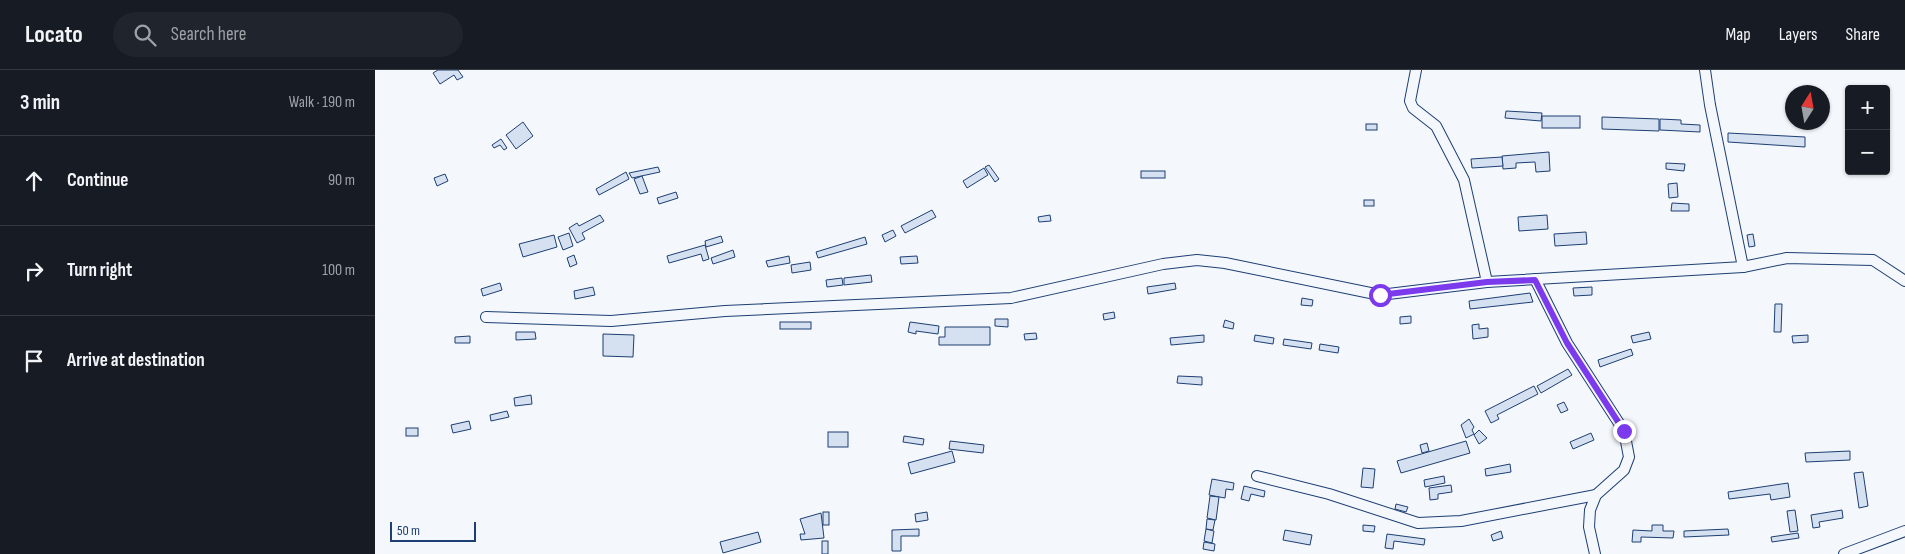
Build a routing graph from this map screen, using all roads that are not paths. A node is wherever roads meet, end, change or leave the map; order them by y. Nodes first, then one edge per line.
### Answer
1 (1415, 70) edge
2 (1705, 70) edge
3 (1743, 267) junction
4 (1535, 280) junction
5 (1905, 281) edge
6 (1487, 282) junction
7 (486, 317) dead end
8 (1257, 476) dead end
9 (1596, 495) junction
10 (1905, 531) edge
11 (1595, 554) edge
12 (1844, 554) edge

1 - 6 street
2 - 3 street
3 - 4 street
3 - 5 street
4 - 6 street
4 - 9 street
6 - 7 street
8 - 9 street
9 - 11 street
10 - 12 street

